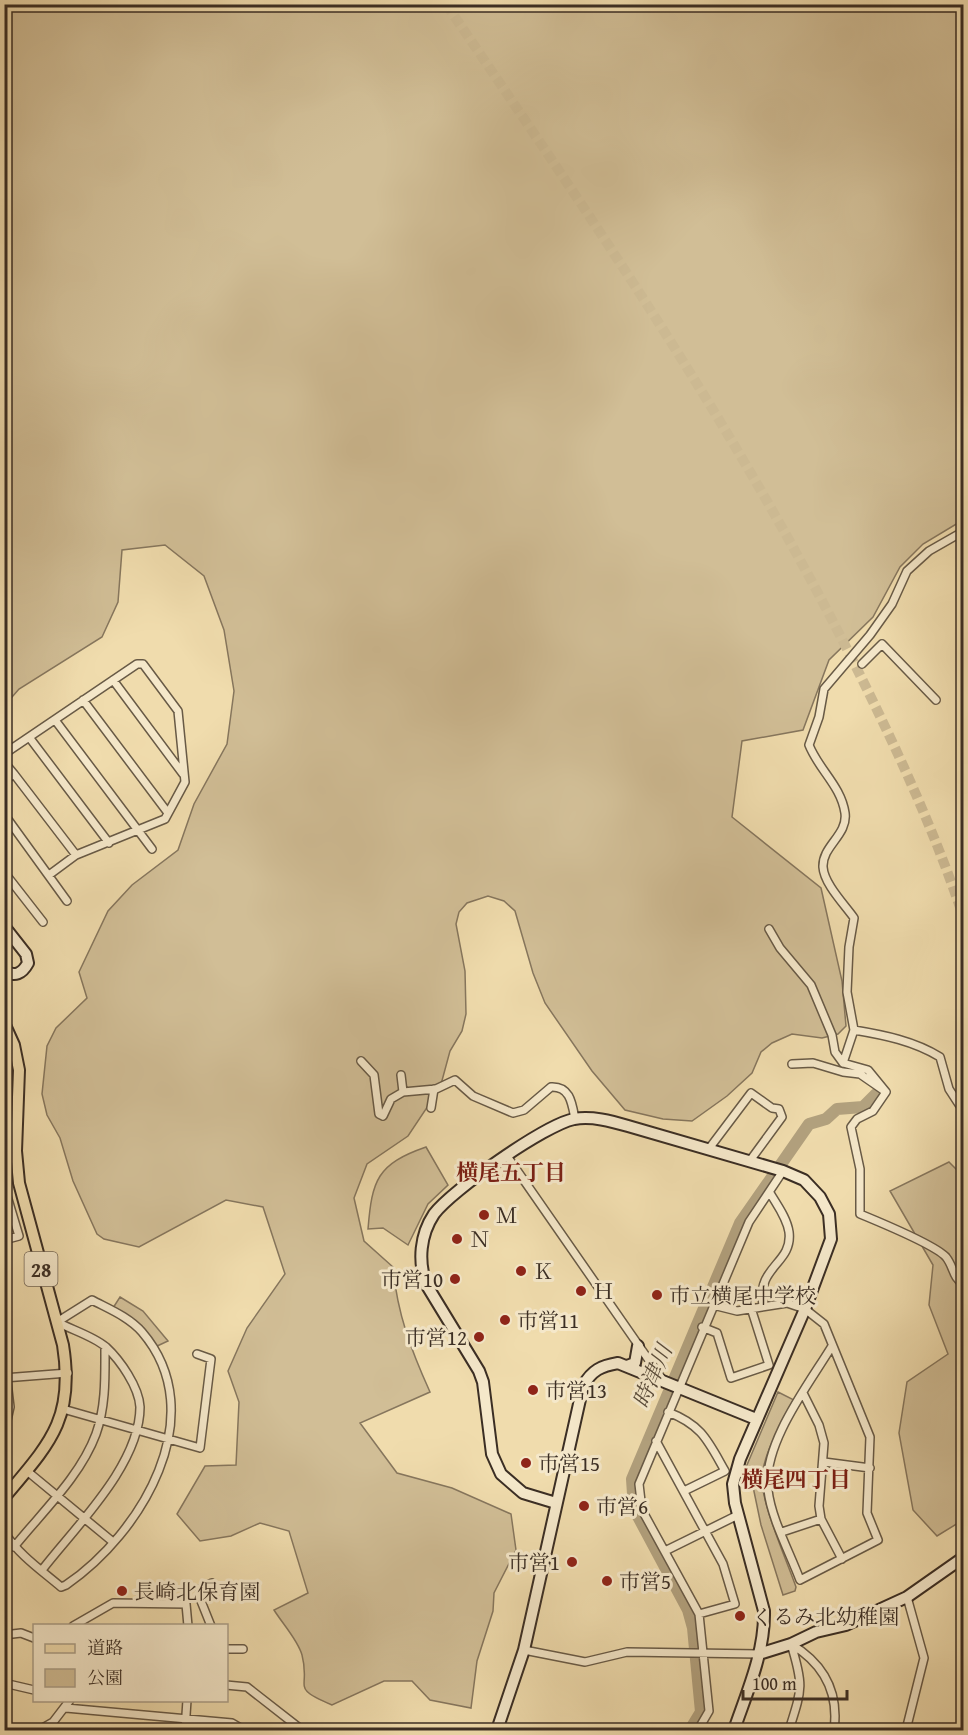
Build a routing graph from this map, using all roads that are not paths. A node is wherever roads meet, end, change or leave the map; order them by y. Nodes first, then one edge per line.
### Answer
1 (963, 531) edge
2 (862, 664) dead end
3 (113, 680) junction
4 (83, 700) junction
5 (936, 700) dead end
6 (55, 720) junction
7 (29, 737) junction
8 (4, 754) edge
9 (4, 762) edge
10 (14, 774) junction
11 (185, 776) junction
12 (4, 782) edge
13 (168, 813) junction
14 (4, 814) edge
15 (140, 832) junction
16 (109, 843) junction
17 (152, 849) dead end
18 (76, 855) junction
19 (4, 872) edge
20 (49, 875) junction
21 (67, 901) dead end
22 (43, 922) dead end
23 (4, 926) edge
24 (769, 929) dead end
25 (4, 971) edge
26 (4, 1023) edge
27 (854, 1030) junction
28 (361, 1061) dead end
29 (792, 1064) dead end
30 (843, 1064) junction
31 (401, 1075) dead end
32 (4, 1081) edge
33 (434, 1089) junction
34 (4, 1092) edge
35 (403, 1092) junction
36 (886, 1092) junction
37 (430, 1108) dead end
38 (963, 1112) edge
39 (575, 1119) junction
40 (708, 1150) junction
41 (507, 1156) junction
42 (749, 1162) junction
43 (783, 1171) junction
44 (4, 1186) edge
45 (770, 1193) junction
46 (4, 1240) edge
47 (963, 1285) edge
48 (713, 1305) junction
49 (763, 1305) junction
50 (751, 1308) junction
51 (805, 1310) junction
52 (57, 1322) junction
53 (702, 1327) junction
54 (105, 1346) junction
55 (638, 1346) junction
56 (832, 1346) junction
57 (197, 1354) dead end
58 (4, 1356) edge
59 (627, 1366) junction
60 (68, 1373) junction
61 (7, 1378) edge
62 (662, 1379) junction
63 (679, 1387) junction
64 (803, 1393) junction
65 (63, 1409) junction
66 (668, 1412) junction
67 (100, 1419) junction
68 (756, 1419) junction
69 (135, 1429) junction
70 (4, 1434) edge
71 (168, 1439) junction
72 (656, 1441) junction
73 (824, 1462) junction
74 (870, 1468) junction
75 (27, 1471) junction
76 (684, 1491) junction
77 (56, 1495) junction
78 (4, 1498) edge
79 (556, 1503) junction
80 (738, 1515) junction
81 (84, 1518) junction
82 (821, 1519) junction
83 (705, 1529) junction
84 (4, 1532) edge
85 (782, 1532) junction
86 (113, 1542) junction
87 (14, 1547) junction
88 (665, 1551) junction
89 (963, 1557) edge
90 (842, 1559) junction
91 (42, 1570) junction
92 (212, 1583) dead end
93 (907, 1597) junction
94 (201, 1601) junction
95 (186, 1604) junction
96 (699, 1614) junction
97 (76, 1624) edge
98 (188, 1624) edge
99 (210, 1624) edge
100 (4, 1635) edge
101 (33, 1638) edge
102 (792, 1644) junction
103 (228, 1649) edge
104 (243, 1649) dead end
105 (524, 1650) junction
106 (704, 1654) junction
107 (759, 1654) junction
108 (4, 1683) edge
109 (228, 1685) edge
110 (33, 1690) edge
111 (69, 1702) edge
112 (187, 1702) edge
113 (66, 1708) junction
114 (186, 1718) junction
115 (58, 1720) junction
116 (39, 1731) edge
117 (47, 1731) edge
118 (185, 1731) edge
119 (244, 1731) edge
120 (302, 1731) edge
121 (396, 1731) edge
122 (403, 1731) edge
123 (497, 1731) edge
124 (698, 1731) edge
125 (734, 1731) edge
126 (789, 1731) edge
127 (834, 1731) edge
128 (906, 1731) edge

1 - 27 street
2 - 5 street
3 - 4 street
3 - 11 street
3 - 11 street
4 - 6 street
4 - 13 street
6 - 7 street
6 - 15 street
7 - 8 street
7 - 16 street
9 - 10 street
10 - 12 street
10 - 18 street
11 - 13 street
13 - 15 street
14 - 20 street
15 - 16 street
15 - 17 street
16 - 18 street
18 - 20 street
19 - 22 street
20 - 21 street
23 - 25 street
24 - 30 street
26 - 52 main road, 28
27 - 30 street
27 - 38 street
28 - 35 street
29 - 36 street
30 - 36 street
31 - 35 street
32 - 34 street
33 - 35 street
33 - 37 street
33 - 39 street
36 - 47 street
39 - 40 street
39 - 41 street
40 - 42 street
40 - 42 street
41 - 55 street
41 - 79 street
42 - 43 street
43 - 45 street
43 - 51 street
44 - 46 street
45 - 48 street
45 - 49 street
48 - 50 street
48 - 53 street
49 - 50 street
49 - 51 street
50 - 53 street
51 - 56 street
51 - 68 street
52 - 54 street
52 - 60 main road, 28
52 - 71 street
53 - 63 street
54 - 67 street
54 - 69 street
55 - 59 street
55 - 62 street
56 - 64 street
56 - 74 street
57 - 71 street
58 - 61 street
59 - 62 street
59 - 79 street
60 - 61 street
60 - 65 main road, 28
61 - 70 street
62 - 63 street
63 - 66 street
63 - 68 street
64 - 73 street
64 - 85 street
65 - 67 street
65 - 75 main road, 28
66 - 72 street
66 - 76 street
67 - 69 street
67 - 77 street
68 - 80 street
69 - 71 street
69 - 81 street
71 - 86 street
72 - 76 street
72 - 88 street
73 - 74 street
73 - 82 street
74 - 90 street
75 - 77 street
75 - 78 main road, 28
76 - 83 street
77 - 81 street
77 - 87 street
79 - 105 street
80 - 83 street
80 - 107 street
81 - 86 street
81 - 91 street
82 - 85 street
82 - 90 street
83 - 88 street
83 - 96 street
84 - 87 street
85 - 90 street
86 - 91 street
87 - 91 street
88 - 96 street
89 - 93 street
92 - 94 street
93 - 102 street
93 - 128 street
94 - 95 street
94 - 99 street
95 - 97 street
95 - 98 street
96 - 106 street
100 - 101 street
102 - 107 street
102 - 126 street
102 - 127 street
103 - 104 street
105 - 106 street
105 - 123 street
106 - 107 street
106 - 124 street
107 - 125 street
108 - 110 street
109 - 120 street
111 - 113 street
112 - 114 street
113 - 114 street
113 - 115 street
114 - 118 street
114 - 119 street
115 - 116 street
115 - 117 street
121 - 122 street

